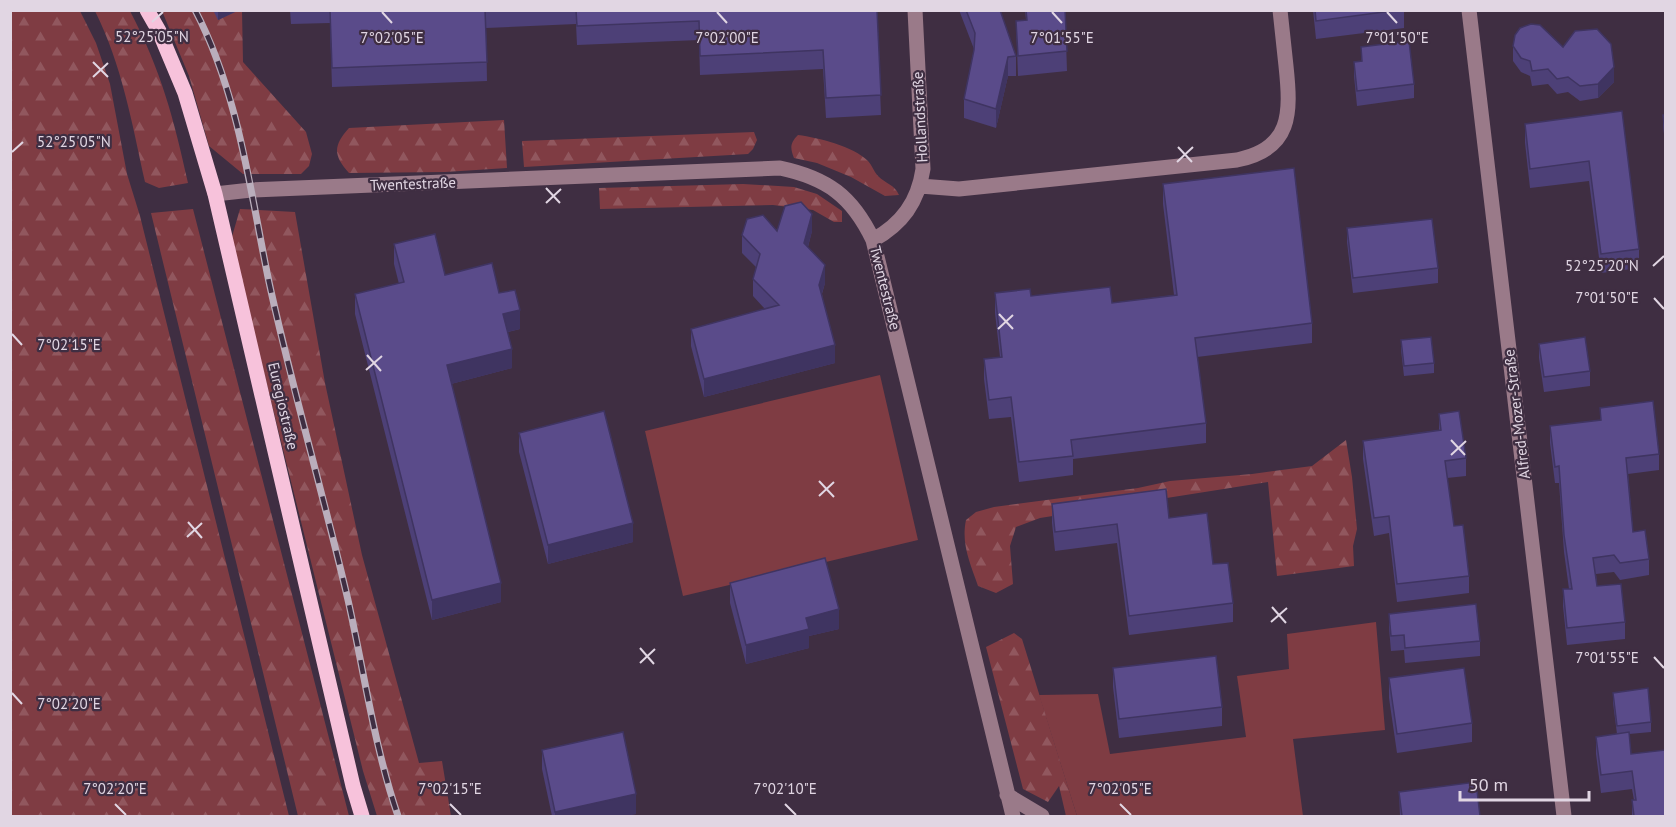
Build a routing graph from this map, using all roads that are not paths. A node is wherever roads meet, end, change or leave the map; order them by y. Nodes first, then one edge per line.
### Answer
1 (147, 10) edge
2 (915, 10) edge
3 (1280, 10) edge
4 (1469, 10) edge
5 (920, 186) junction
6 (215, 194) junction
7 (873, 240) junction
8 (1007, 795) junction
9 (362, 816) edge
10 (1013, 816) edge
11 (1042, 816) edge
12 (1564, 816) edge

1 - 6 main road, Euregiostraße
2 - 5 street, Hollandstraße
3 - 5 street
4 - 12 street, Alfred-Mozer-Straße
5 - 7 street, Hollandstraße
6 - 7 street, Twentestraße
6 - 9 main road, Euregiostraße
7 - 8 street, Twentestraße
8 - 10 street, Twentestraße
8 - 11 street

